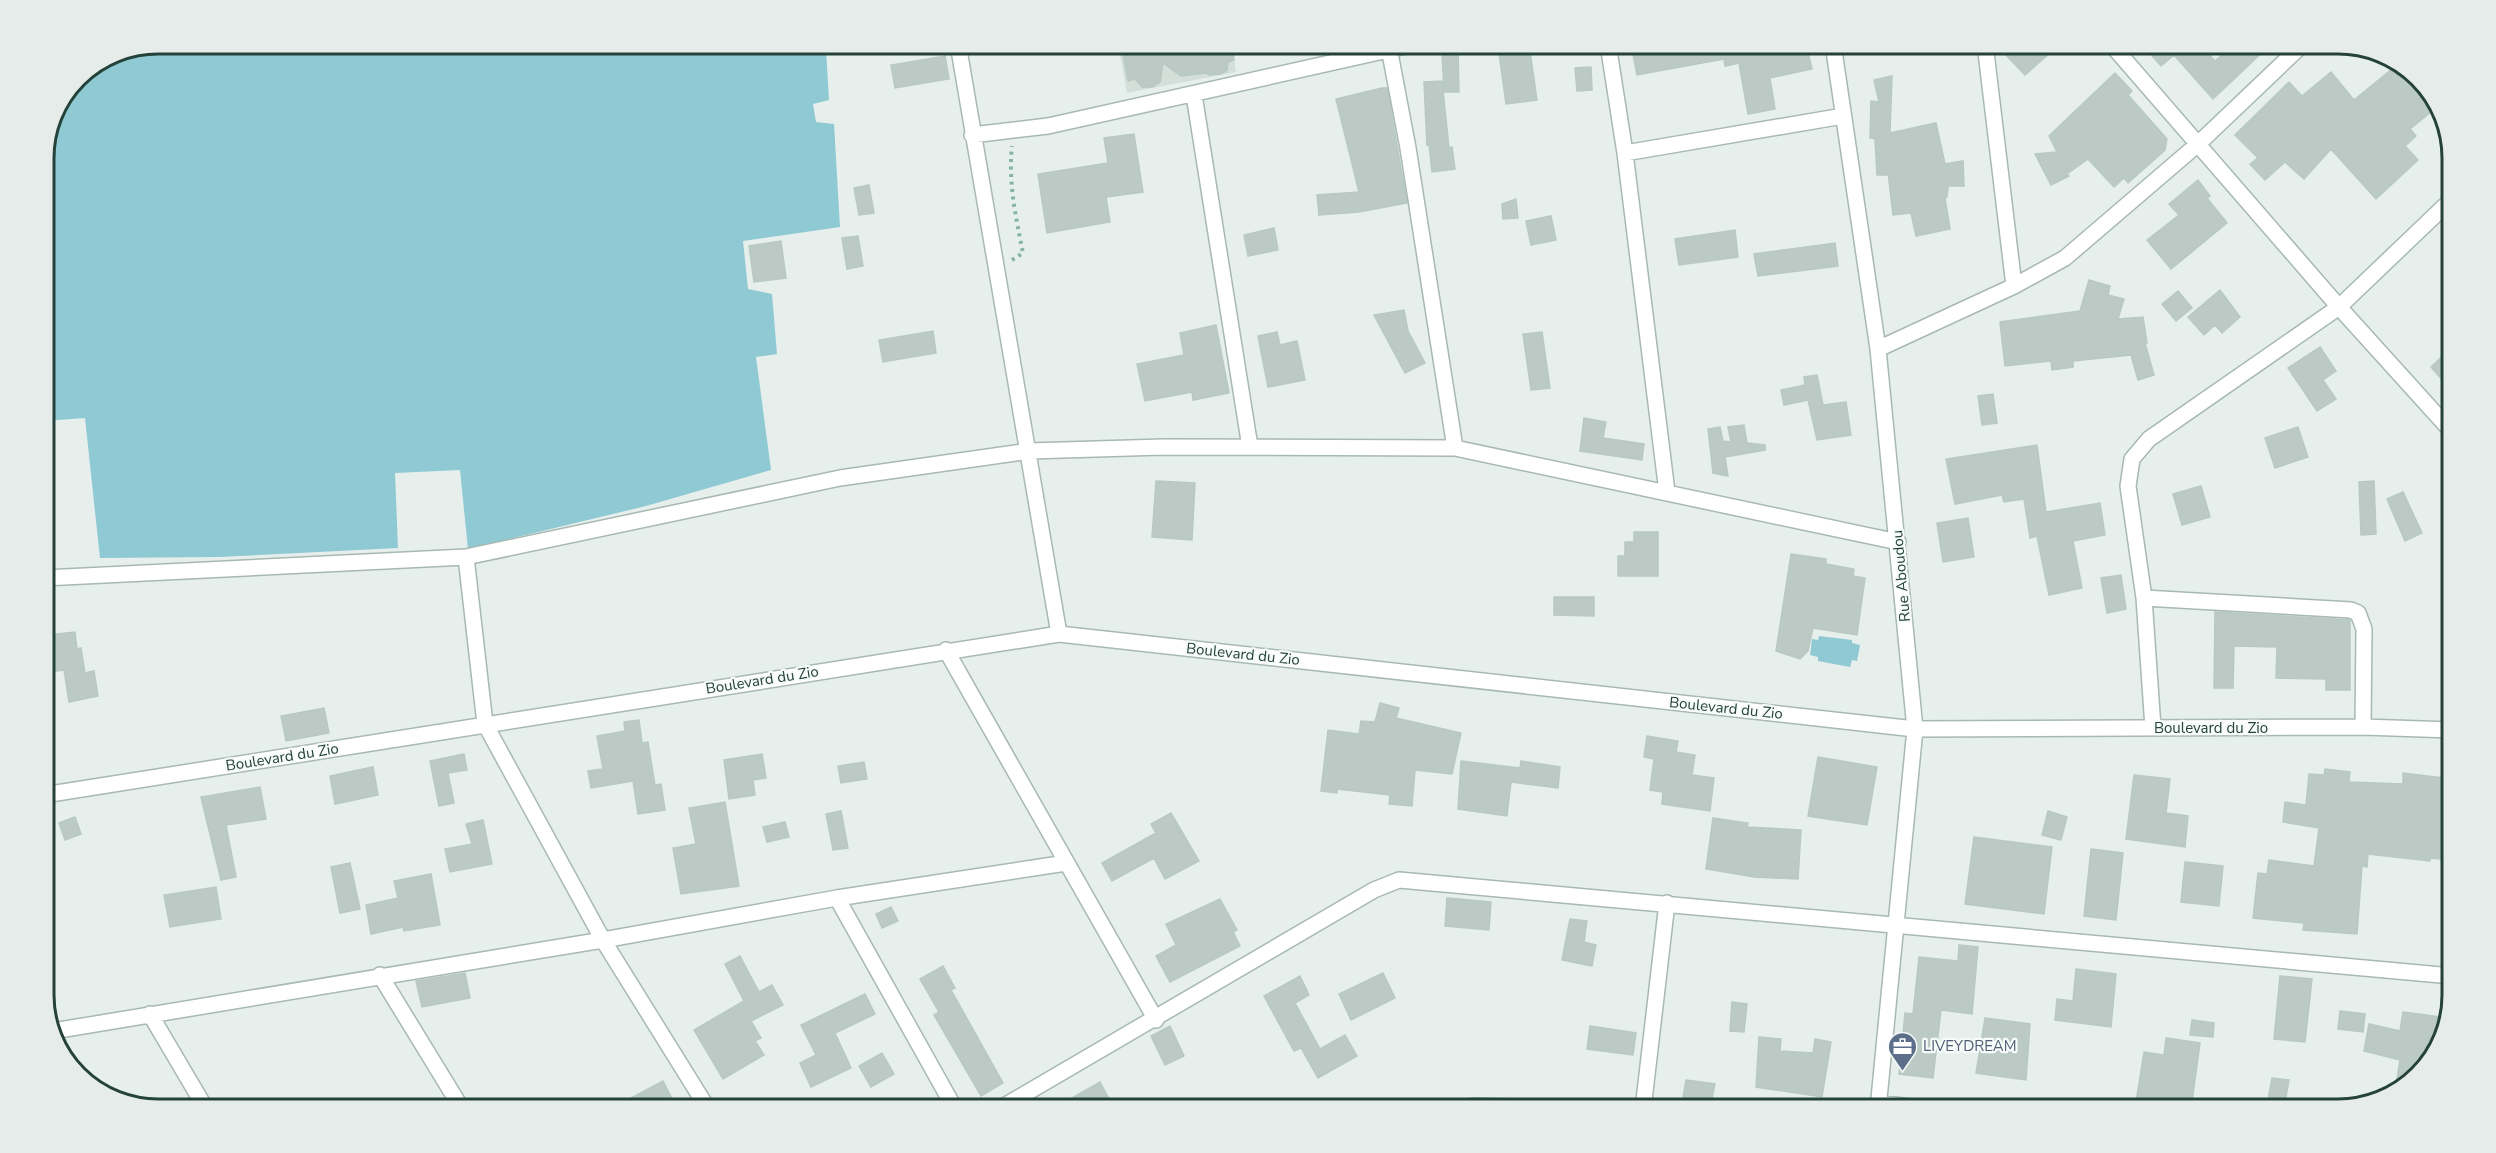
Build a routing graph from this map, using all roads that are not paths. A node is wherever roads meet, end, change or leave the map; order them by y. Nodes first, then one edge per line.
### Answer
1 (960, 54) edge
2 (1364, 54) edge
3 (1390, 54) edge
4 (1609, 54) edge
5 (1835, 54) edge
6 (1986, 54) edge
7 (2120, 54) edge
8 (2292, 54) edge
9 (1194, 95) junction
10 (1844, 117) junction
11 (972, 135) junction
12 (2198, 144) junction
13 (1624, 153) junction
14 (2442, 209) edge
15 (2014, 286) junction
16 (2339, 307) junction
17 (1878, 349) junction
18 (2442, 421) edge
19 (1250, 447) junction
20 (1455, 448) junction
21 (1029, 451) junction
22 (1667, 492) junction
23 (1898, 542) junction
24 (466, 557) junction
25 (54, 578) edge
26 (2144, 598) junction
27 (1059, 634) junction
28 (946, 650) junction
29 (485, 724) junction
30 (2363, 727) junction
31 (2153, 728) junction
32 (1915, 729) junction
33 (2442, 730) edge
34 (54, 793) edge
35 (1066, 863) junction
36 (837, 898) junction
37 (1667, 903) junction
38 (1895, 926) junction
39 (603, 940) junction
40 (380, 975) junction
41 (2442, 975) edge
42 (150, 1014) junction
43 (1156, 1020) junction
44 (61, 1030) edge
45 (200, 1099) edge
46 (455, 1099) edge
47 (701, 1099) edge
48 (949, 1099) edge
49 (1018, 1099) edge
50 (1644, 1099) edge
51 (1879, 1099) edge

1 - 11 street
2 - 9 street
3 - 20 street
4 - 13 street
5 - 10 street, Rue Aboudou
6 - 15 street
7 - 12 street
8 - 12 street
9 - 11 street
9 - 19 street
10 - 13 street
10 - 17 street, Rue Aboudou
11 - 21 street
12 - 15 street
12 - 16 street
13 - 22 street
14 - 16 street
15 - 17 street
16 - 18 street
16 - 26 street
17 - 23 street, Rue Aboudou
19 - 20 street
19 - 21 street
20 - 22 street
21 - 24 street
21 - 27 street
22 - 23 street
23 - 32 street, Rue Aboudou
24 - 25 street
24 - 29 street
26 - 30 street
26 - 31 street
27 - 28 street, Boulevard du Zio
27 - 32 street, Boulevard du Zio
28 - 29 street, Boulevard du Zio
28 - 35 street
29 - 34 street, Boulevard du Zio
29 - 39 street
30 - 31 street, Boulevard du Zio
30 - 33 street, Boulevard du Zio
31 - 32 street, Boulevard du Zio
32 - 38 street, Rue Aboudou
35 - 36 street
35 - 43 street
36 - 39 street
36 - 48 street
37 - 38 street
37 - 43 street
37 - 50 street
38 - 41 street
38 - 51 street, Rue Aboudou
39 - 40 street
39 - 47 street
40 - 42 street
40 - 46 street
42 - 44 street
42 - 45 street
43 - 49 street

